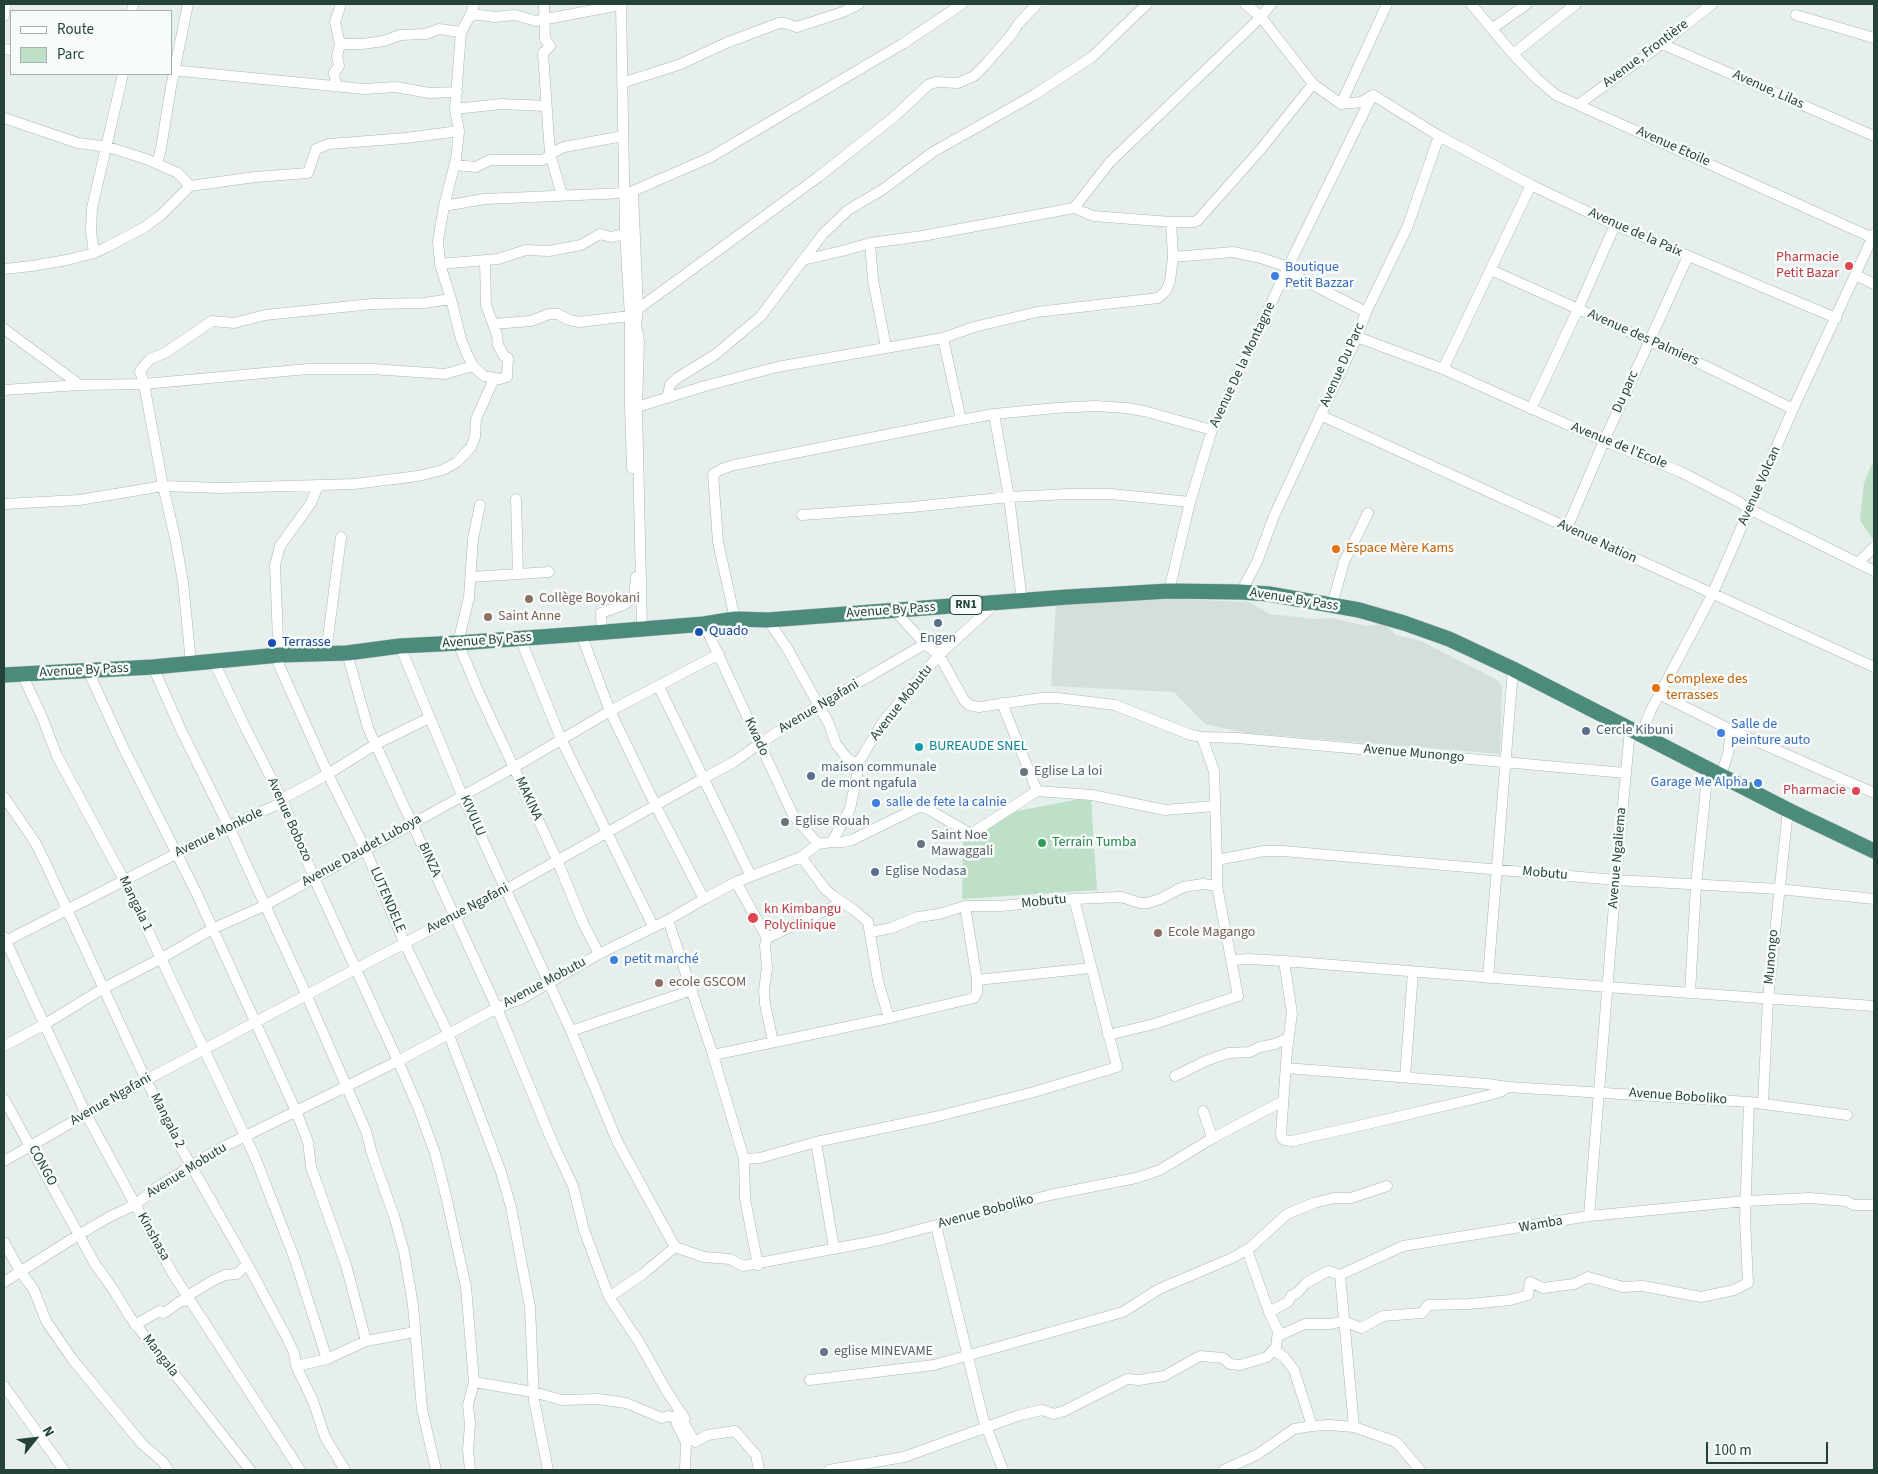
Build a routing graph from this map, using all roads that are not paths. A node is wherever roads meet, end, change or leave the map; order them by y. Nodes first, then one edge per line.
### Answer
1 (5, 4) edge
2 (188, 4) edge
3 (351, 4) edge
4 (544, 4) edge
5 (621, 4) edge
6 (859, 4) edge
7 (962, 4) edge
8 (1037, 4) edge
9 (1147, 4) edge
10 (1245, 4) edge
11 (1271, 4) edge
12 (1387, 4) edge
13 (1471, 4) edge
14 (1527, 4) edge
15 (1576, 4) edge
16 (1712, 4) edge
17 (339, 6) edge
18 (472, 9) edge
19 (1796, 15) dead end
20 (4, 16) edge
21 (1261, 17) junction
22 (545, 20) junction
23 (1493, 28) junction
24 (461, 32) junction
25 (1874, 38) edge
26 (340, 44) junction
27 (1662, 44) junction
28 (1513, 54) junction
29 (173, 70) edge
30 (123, 75) edge
31 (622, 83) junction
32 (1313, 84) junction
33 (336, 85) junction
34 (456, 92) junction
35 (1373, 95) junction
36 (1340, 104) junction
37 (1579, 104) junction
38 (546, 106) junction
39 (455, 109) junction
40 (4, 118) edge
41 (459, 131) junction
42 (623, 136) junction
43 (1439, 136) junction
44 (1874, 136) edge
45 (108, 147) junction
46 (550, 154) junction
47 (157, 164) junction
48 (454, 165) junction
49 (1531, 185) junction
50 (190, 186) junction
51 (625, 194) junction
52 (562, 195) junction
53 (444, 206) junction
54 (1074, 208) junction
55 (1171, 222) junction
56 (1615, 225) junction
57 (626, 234) junction
58 (1874, 236) edge
59 (870, 243) junction
60 (94, 253) junction
61 (1688, 256) junction
62 (1173, 257) junction
63 (485, 260) junction
64 (803, 260) junction
65 (440, 264) junction
66 (4, 269) edge
67 (1287, 269) junction
68 (1491, 270) junction
69 (1856, 275) junction
70 (1874, 284) edge
71 (451, 299) junction
72 (1578, 309) junction
73 (634, 312) junction
74 (1366, 312) junction
75 (1836, 318) junction
76 (493, 324) junction
77 (4, 329) edge
78 (1357, 337) junction
79 (943, 338) junction
80 (1649, 341) junction
81 (886, 347) junction
82 (473, 366) junction
83 (1443, 370) junction
84 (494, 379) junction
85 (144, 384) junction
86 (80, 385) junction
87 (4, 390) edge
88 (667, 398) junction
89 (638, 408) junction
90 (1531, 409) junction
91 (1793, 409) junction
92 (994, 414) junction
93 (1320, 415) junction
94 (961, 420) junction
95 (1212, 430) junction
96 (1604, 441) junction
97 (163, 486) junction
98 (318, 486) junction
99 (1009, 497) junction
100 (516, 499) dead end
101 (1190, 502) junction
102 (4, 504) edge
103 (480, 505) dead end
104 (1750, 509) junction
105 (1368, 513) dead end
106 (802, 515) dead end
107 (1567, 528) junction
108 (341, 537) dead end
109 (1874, 547) edge
110 (1858, 563) junction
111 (1874, 571) edge
112 (549, 572) dead end
113 (518, 574) junction
114 (471, 577) junction
115 (1169, 591) junction
116 (1241, 592) junction
117 (1712, 595) junction
118 (1022, 601) junction
119 (997, 602) junction
120 (1332, 605) junction
121 (895, 611) junction
122 (735, 619) junction
123 (768, 620) junction
124 (704, 624) junction
125 (642, 628) junction
126 (602, 632) junction
127 (581, 634) junction
128 (520, 638) junction
129 (458, 643) junction
130 (925, 644) junction
131 (400, 646) junction
132 (326, 653) junction
133 (347, 654) junction
134 (719, 654) junction
135 (278, 655) junction
136 (939, 655) junction
137 (214, 662) junction
138 (191, 663) junction
139 (153, 667) junction
140 (1874, 668) edge
141 (1514, 669) junction
142 (88, 671) junction
143 (22, 674) junction
144 (4, 675) edge
145 (659, 687) junction
146 (1659, 694) junction
147 (1002, 703) junction
148 (818, 706) junction
149 (610, 711) junction
150 (429, 718) junction
151 (1731, 730) junction
152 (1635, 731) junction
153 (1202, 737) junction
154 (561, 740) junction
155 (376, 744) junction
156 (759, 744) junction
157 (1505, 762) junction
158 (859, 765) junction
159 (513, 768) junction
160 (1715, 772) junction
161 (1625, 773) junction
162 (328, 774) junction
163 (704, 778) junction
164 (1038, 791) junction
165 (1874, 793) edge
166 (462, 795) junction
167 (4, 797) edge
168 (282, 799) junction
169 (656, 806) junction
170 (1215, 806) junction
171 (1788, 810) junction
172 (412, 823) junction
173 (229, 827) junction
174 (607, 833) junction
175 (832, 842) junction
176 (818, 844) junction
177 (365, 849) junction
178 (1874, 851) edge
179 (178, 854) junction
180 (802, 857) junction
181 (557, 860) junction
182 (1217, 860) junction
183 (1498, 870) junction
184 (751, 876) junction
185 (314, 878) junction
186 (124, 880) junction
187 (1616, 880) junction
188 (736, 882) junction
189 (1696, 885) junction
190 (1216, 886) junction
191 (1778, 889) junction
192 (505, 890) junction
193 (704, 899) junction
194 (1074, 899) junction
195 (1874, 899) edge
196 (841, 903) junction
197 (264, 906) junction
198 (965, 906) junction
199 (68, 910) junction
200 (454, 916) junction
201 (668, 920) junction
202 (652, 926) junction
203 (212, 929) junction
204 (870, 932) junction
205 (768, 938) junction
206 (4, 940) edge
207 (404, 942) junction
208 (599, 954) junction
209 (162, 958) junction
210 (1230, 960) junction
211 (1284, 961) junction
212 (1091, 968) junction
213 (355, 970) junction
214 (1413, 972) junction
215 (1488, 978) junction
216 (977, 980) junction
217 (548, 984) junction
218 (1607, 987) junction
219 (104, 988) junction
220 (692, 990) junction
221 (1690, 993) junction
222 (307, 996) junction
223 (1768, 999) junction
224 (1874, 1006) edge
225 (497, 1008) junction
226 (890, 1018) junction
227 (255, 1021) junction
228 (45, 1024) junction
229 (571, 1031) junction
230 (448, 1035) junction
231 (1108, 1035) junction
232 (1288, 1038) junction
233 (773, 1042) junction
234 (4, 1046) edge
235 (205, 1049) junction
236 (713, 1055) junction
237 (398, 1061) junction
238 (1286, 1068) junction
239 (1175, 1076) dead end
240 (1405, 1077) junction
241 (146, 1080) junction
242 (347, 1087) junction
243 (1508, 1087) junction
244 (1598, 1092) junction
245 (4, 1098) edge
246 (1283, 1101) junction
247 (1749, 1102) junction
248 (1763, 1104) junction
249 (296, 1111) junction
250 (1203, 1111) dead end
251 (86, 1114) junction
252 (1847, 1115) dead end
253 (245, 1136) junction
254 (1211, 1139) junction
255 (816, 1142) junction
256 (31, 1146) junction
257 (744, 1159) junction
258 (4, 1161) edge
259 (191, 1166) junction
260 (1387, 1186) dead end
261 (1746, 1201) junction
262 (135, 1205) junction
263 (1874, 1205) edge
264 (1589, 1216) junction
265 (936, 1226) junction
266 (80, 1234) junction
267 (4, 1242) edge
268 (675, 1247) junction
269 (834, 1248) junction
270 (1247, 1250) junction
271 (247, 1264) junction
272 (758, 1265) junction
273 (20, 1271) junction
274 (1340, 1275) junction
275 (4, 1282) edge
276 (187, 1296) junction
277 (609, 1297) junction
278 (1269, 1312) junction
279 (1344, 1321) junction
280 (135, 1325) junction
281 (415, 1332) junction
282 (1278, 1336) junction
283 (366, 1341) junction
284 (1275, 1351) junction
285 (967, 1356) junction
286 (327, 1359) junction
287 (296, 1366) junction
288 (810, 1380) dead end
289 (474, 1382) junction
290 (4, 1386) edge
291 (533, 1392) junction
292 (986, 1426) junction
293 (1312, 1426) junction
294 (1354, 1427) junction
295 (64, 1470) edge
296 (168, 1470) edge
297 (250, 1470) edge
298 (300, 1470) edge
299 (345, 1470) edge
300 (436, 1470) edge
301 (470, 1470) edge
302 (548, 1470) edge
303 (685, 1470) edge
304 (759, 1470) edge
305 (829, 1470) edge
306 (1003, 1470) edge
307 (1224, 1470) edge
308 (1420, 1470) edge

1 - 20 street
2 - 29 street
3 - 17 street
4 - 22 street
5 - 22 street
5 - 31 street
6 - 31 street
7 - 73 street
8 - 73 street
9 - 64 street
10 - 21 street
11 - 21 street
12 - 36 street
13 - 23 street, Avenue Etoile
14 - 23 street
15 - 28 street
16 - 27 street, Avenue, Frontière
17 - 26 street
18 - 22 street
18 - 24 street
19 - 25 street
21 - 32 street
21 - 54 street
22 - 38 street
23 - 28 street, Avenue Etoile
24 - 26 street
24 - 34 street
26 - 33 street
27 - 37 street, Avenue, Frontière
27 - 44 street, Avenue, Lilas
28 - 37 street, Avenue Etoile
29 - 33 street
29 - 47 street
30 - 45 street
31 - 42 street
32 - 36 street
32 - 55 street
33 - 34 street
34 - 39 street
35 - 36 street
35 - 43 street, Avenue de la Paix
35 - 67 street, Avenue De la Montagne
37 - 58 street, Avenue Etoile
38 - 39 street
38 - 46 street
39 - 41 street
40 - 45 street
41 - 48 street
41 - 50 street
42 - 46 street
42 - 51 street
43 - 49 street, Avenue de la Paix
43 - 74 street, Avenue Du Parc
45 - 47 street
45 - 60 street
46 - 48 street
46 - 52 street
47 - 50 street
48 - 53 street
49 - 56 street, Avenue de la Paix
49 - 68 street
50 - 60 street
51 - 52 street
51 - 57 street
52 - 53 street
53 - 65 street
54 - 55 street
54 - 59 street
55 - 62 street
56 - 61 street, Avenue de la Paix
56 - 72 street
57 - 63 street
57 - 73 street
58 - 69 street, Avenue Volcan
59 - 64 street
59 - 81 street
60 - 66 street
61 - 75 street, Avenue de la Paix
61 - 80 street, Du parc
62 - 67 street
62 - 79 street
63 - 65 street
63 - 76 street
64 - 88 street
65 - 71 street
67 - 74 street
67 - 95 street, Avenue De la Montagne
68 - 72 street, Avenue des Palmiers
68 - 83 street
69 - 70 street
69 - 75 street, Avenue Volcan
71 - 82 street
71 - 85 street
72 - 80 street, Avenue des Palmiers
72 - 90 street
73 - 76 street
73 - 89 street
73 - 126 street
74 - 78 street, Avenue Du Parc
75 - 91 street, Avenue Volcan
76 - 84 street
77 - 86 street
78 - 83 street, Avenue de l'Ecole
78 - 93 street, Avenue Du Parc
79 - 81 street
79 - 94 street
80 - 91 street, Avenue des Palmiers
80 - 96 street, Du parc
81 - 88 street
82 - 84 street
82 - 85 street
83 - 90 street, Avenue de l'Ecole
84 - 98 street
85 - 86 street
85 - 97 street
86 - 87 street
88 - 89 street
89 - 125 street
90 - 96 street, Avenue de l'Ecole
91 - 104 street, Avenue Volcan
92 - 94 street
92 - 95 street
92 - 99 street
93 - 107 street, Avenue Nation
93 - 116 street, Avenue Du Parc
94 - 122 street
95 - 101 street, Avenue De la Montagne
96 - 104 street, Avenue de l'Ecole
96 - 107 street, Du parc
97 - 98 street
97 - 102 street
97 - 138 street
98 - 135 street, LUTENDELE
99 - 101 street
99 - 106 street
99 - 118 street
100 - 113 street
101 - 115 street, Avenue De la Montagne
103 - 114 street
104 - 110 street, Avenue de l'Ecole
104 - 117 street, Avenue Volcan
105 - 120 street
107 - 117 street, Avenue Nation
108 - 132 street
109 - 110 street
110 - 111 street, Avenue de l'Ecole
112 - 113 street
113 - 114 street
114 - 129 street
115 - 116 highway, Avenue By Pass / RN1
115 - 118 highway, Avenue By Pass / RN1
116 - 120 highway, Avenue By Pass / RN1
117 - 140 street, Avenue Nation
117 - 146 street, Avenue Volcan
118 - 119 highway, Avenue By Pass / RN1
119 - 121 highway, Avenue By Pass / RN1
119 - 136 street, Avenue Mobutu
120 - 141 highway, Avenue By Pass / RN1
121 - 123 highway, Avenue By Pass / RN1
121 - 130 street
122 - 123 highway, Avenue By Pass / RN1
122 - 124 highway, Avenue By Pass / RN1
123 - 148 street
124 - 125 highway, Avenue By Pass / RN1
124 - 134 street, Kwado
125 - 126 highway, Avenue By Pass / RN1
126 - 127 highway, Avenue By Pass / RN1
127 - 128 highway, Avenue By Pass / RN1
127 - 149 street
128 - 129 highway, Avenue By Pass / RN1
128 - 154 street
129 - 131 highway, Avenue By Pass / RN1
129 - 159 street, MAKINA
130 - 136 street
130 - 148 street, Avenue Ngafani
131 - 133 highway, Avenue By Pass / RN1
131 - 150 street, KIVULU
132 - 133 highway, Avenue By Pass / RN1
132 - 135 highway, Avenue By Pass / RN1
133 - 155 street, BINZA
134 - 145 street, Avenue Daudet Luboya
134 - 156 street, Kwado
135 - 137 highway, Avenue By Pass / RN1
135 - 162 street, LUTENDELE
136 - 147 street, Avenue Munongo
136 - 158 street, Avenue Mobutu
137 - 138 highway, Avenue By Pass / RN1
137 - 168 street, Avenue Bobozo
138 - 139 highway, Avenue By Pass / RN1
139 - 142 highway, Avenue By Pass / RN1
139 - 173 street
141 - 152 highway, Avenue By Pass / RN1
141 - 157 street
142 - 143 highway, Avenue By Pass / RN1
142 - 179 street
143 - 144 highway, Avenue By Pass / RN1
143 - 186 street, Mangala 1
145 - 149 street, Avenue Daudet Luboya
145 - 163 street
146 - 151 street
146 - 152 street, Avenue Volcan
147 - 153 street, Avenue Munongo
147 - 164 street
148 - 156 street, Avenue Ngafani
148 - 158 street
149 - 154 street, Avenue Daudet Luboya
149 - 169 street
150 - 155 street, Avenue Monkole
150 - 166 street, KIVULU
151 - 160 street
151 - 165 street
152 - 160 highway, Avenue By Pass / RN1
152 - 161 street, Avenue Ngaliema
153 - 157 street, Avenue Munongo
153 - 170 street
154 - 159 street, Avenue Daudet Luboya
154 - 174 street
155 - 162 street, Avenue Monkole
155 - 172 street, BINZA
156 - 163 street, Avenue Ngafani
156 - 176 street, Kwado
157 - 161 street, Avenue Munongo
157 - 183 street
158 - 175 street, Avenue Mobutu
159 - 166 street, Avenue Daudet Luboya
159 - 181 street, MAKINA
160 - 171 highway, Avenue By Pass / RN1
160 - 189 street
161 - 187 street, Avenue Ngaliema
162 - 168 street, Avenue Monkole
162 - 177 street, LUTENDELE
163 - 169 street, Avenue Ngafani
163 - 184 street
164 - 170 street
164 - 175 street
166 - 172 street, Avenue Daudet Luboya
166 - 192 street, KIVULU
167 - 199 street, Mangala 2
168 - 173 street, Avenue Monkole
168 - 185 street, Avenue Bobozo
169 - 174 street, Avenue Ngafani
169 - 193 street
170 - 182 street
171 - 178 highway, Avenue By Pass / RN1
171 - 191 street, Munongo
172 - 177 street, Avenue Daudet Luboya
172 - 200 street, BINZA
173 - 179 street, Avenue Monkole
173 - 197 street
174 - 181 street, Avenue Ngafani
174 - 202 street
175 - 176 street
176 - 180 street, Avenue Mobutu
177 - 185 street, Avenue Daudet Luboya
177 - 207 street, LUTENDELE
179 - 186 street, Avenue Monkole
179 - 203 street
180 - 184 street, Avenue Mobutu
180 - 196 street
181 - 192 street, Avenue Ngafani
181 - 208 street, MAKINA
182 - 183 street, Mobutu
182 - 190 street
183 - 187 street, Mobutu
183 - 215 street
184 - 188 street, Avenue Mobutu
185 - 197 street, Avenue Daudet Luboya
185 - 213 street, Avenue Bobozo
186 - 199 street, Avenue Monkole
186 - 209 street, Mangala 1
187 - 189 street, Mobutu
187 - 218 street, Avenue Ngaliema
188 - 193 street, Avenue Mobutu
188 - 205 street
189 - 191 street, Mobutu
189 - 221 street
190 - 194 street, Mobutu
190 - 210 street
191 - 195 street, Mobutu
191 - 223 street, Munongo
192 - 200 street, Avenue Ngafani
192 - 217 street, KIVULU
193 - 201 street, Avenue Mobutu
194 - 198 street, Mobutu
194 - 212 street
196 - 204 street
196 - 205 street
197 - 203 street, Avenue Daudet Luboya
197 - 222 street
198 - 204 street, Mobutu
198 - 216 street
199 - 206 street, Avenue Monkole
199 - 219 street, Mangala 2
200 - 207 street, Avenue Ngafani
200 - 225 street, BINZA
201 - 202 street, Avenue Mobutu
201 - 220 street
202 - 208 street, Avenue Mobutu
203 - 209 street, Avenue Daudet Luboya
203 - 227 street
204 - 226 street
205 - 233 street
206 - 228 street, Kinshasa
207 - 213 street, Avenue Ngafani
207 - 230 street, LUTENDELE
208 - 217 street, Avenue Mobutu
209 - 219 street, Avenue Daudet Luboya
209 - 235 street, Mangala 1
210 - 211 street
210 - 231 street
211 - 214 street
211 - 232 street, Avenue Boboliko
212 - 216 street
212 - 231 street
213 - 222 street, Avenue Ngafani
213 - 237 street, Avenue Bobozo
214 - 215 street
214 - 240 street
215 - 218 street
216 - 226 street
217 - 225 street, Avenue Mobutu
217 - 229 street, KIVULU
218 - 221 street
218 - 244 street, Avenue Ngaliema
219 - 228 street, Avenue Daudet Luboya
219 - 241 street, Mangala 2
220 - 229 street
220 - 236 street
221 - 223 street
222 - 227 street, Avenue Ngafani
222 - 242 street
223 - 224 street
223 - 248 street, Munongo
225 - 230 street, Avenue Mobutu
225 - 277 street, BINZA
226 - 233 street
227 - 235 street, Avenue Ngafani
227 - 249 street
228 - 234 street, Avenue Daudet Luboya
228 - 251 street, Kinshasa
229 - 268 street, KIVULU
230 - 237 street, Avenue Mobutu
230 - 291 street, LUTENDELE
231 - 255 street
232 - 238 street, Avenue Boboliko
232 - 239 street
233 - 236 street
235 - 241 street, Avenue Ngafani
235 - 253 street, Mangala 1
236 - 257 street
237 - 242 street, Avenue Mobutu
237 - 289 street, Avenue Bobozo
238 - 240 street, Avenue Boboliko
238 - 246 street, Avenue Boboliko
240 - 243 street, Avenue Boboliko
241 - 251 street, Avenue Ngafani
241 - 259 street, Mangala 2
242 - 249 street, Avenue Mobutu
242 - 281 street
243 - 244 street, Avenue Boboliko
243 - 246 street, Avenue Boboliko
244 - 247 street, Avenue Boboliko
244 - 264 street, Avenue Ngaliema
245 - 256 street, CONGO
246 - 254 street, Avenue Boboliko
247 - 248 street, Avenue Boboliko
247 - 261 street
248 - 252 street, Avenue Boboliko
249 - 253 street, Avenue Mobutu
249 - 283 street
250 - 254 street
251 - 256 street, Avenue Ngafani
251 - 262 street, Kinshasa
253 - 259 street, Avenue Mobutu
253 - 286 street, Mangala 1
254 - 265 street, Avenue Boboliko
255 - 257 street
255 - 269 street
256 - 258 street, Avenue Ngafani
256 - 266 street, CONGO
257 - 272 street
259 - 262 street, Avenue Mobutu
259 - 271 street, Mangala 2
260 - 270 street
261 - 263 street, Wamba
261 - 264 street, Wamba
261 - 279 street
262 - 266 street, Avenue Mobutu
262 - 276 street, Kinshasa
264 - 274 street, Wamba
265 - 269 street, Avenue Boboliko
265 - 285 street
266 - 273 street, Avenue Mobutu
266 - 280 street, Mangala
267 - 273 street
268 - 272 street, Avenue Boboliko
268 - 277 street
269 - 272 street, Avenue Boboliko
270 - 278 street
270 - 285 street
271 - 276 street
271 - 287 street, Mangala 2
273 - 275 street, Avenue Mobutu
273 - 296 street
274 - 278 street, Wamba
274 - 279 street
276 - 280 street
276 - 298 street, Kinshasa
277 - 291 street, BINZA
278 - 282 street
279 - 282 street
279 - 294 street
280 - 297 street, Mangala
281 - 283 street
281 - 300 street
282 - 284 street
283 - 286 street
284 - 292 street
284 - 293 street
285 - 288 street
285 - 292 street
286 - 287 street
287 - 299 street, Mangala 2
289 - 291 street
289 - 301 street, Avenue Bobozo
290 - 295 street
291 - 302 street, LUTENDELE
292 - 305 street
292 - 306 street
293 - 294 street
293 - 307 street
294 - 308 street
303 - 304 street

